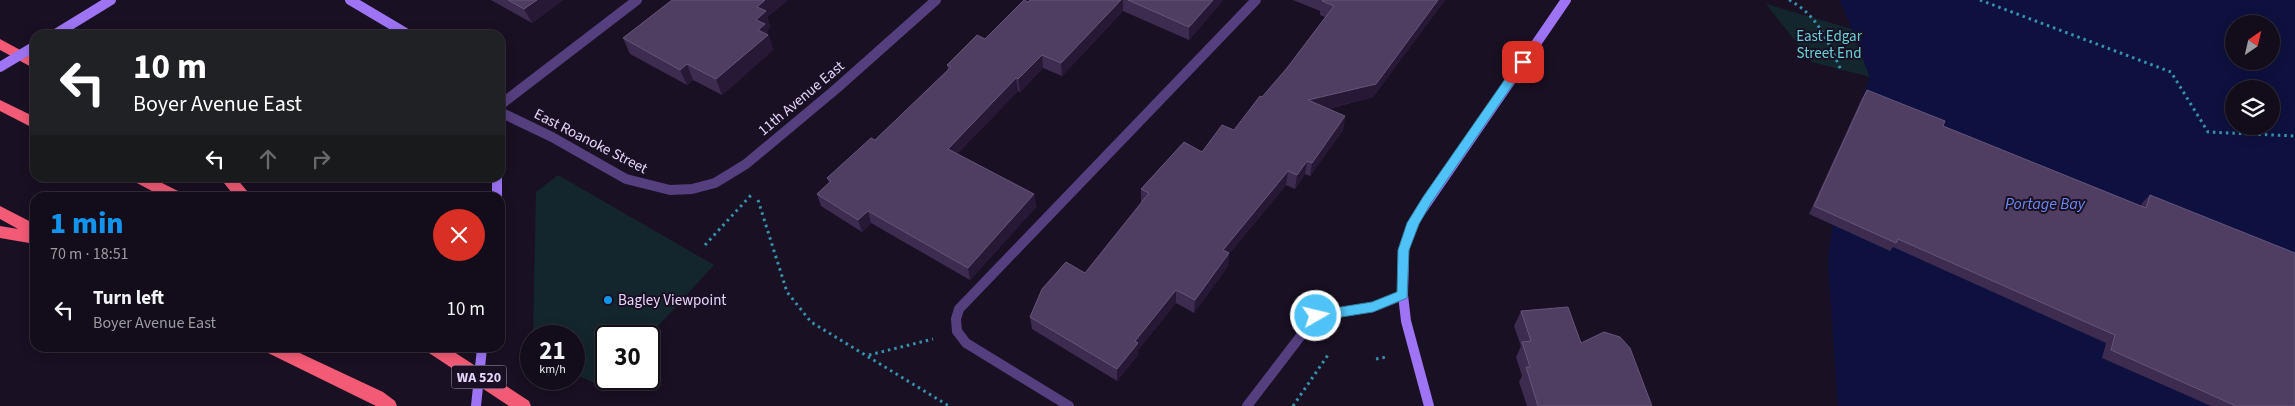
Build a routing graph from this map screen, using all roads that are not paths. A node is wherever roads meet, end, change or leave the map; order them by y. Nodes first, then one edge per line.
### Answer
1 (111, 0) edge
2 (350, 0) edge
3 (636, 0) edge
4 (936, 0) edge
5 (1256, 0) edge
6 (1566, 0) edge
7 (62, 30) edge
8 (401, 30) edge
9 (0, 44) edge
10 (30, 49) edge
11 (30, 61) edge
12 (0, 67) edge
13 (505, 101) edge
14 (0, 105) edge
15 (505, 114) edge
16 (30, 121) edge
17 (148, 182) edge
18 (231, 182) edge
19 (670, 190) joint
20 (167, 192) edge
21 (240, 192) edge
22 (0, 212) edge
23 (30, 228) edge
24 (0, 232) edge
25 (30, 237) edge
26 (1403, 295) junction
27 (282, 352) edge
28 (441, 352) edge
29 (482, 352) edge
30 (389, 406) edge
31 (476, 406) edge
32 (523, 406) edge
33 (1069, 406) edge
34 (1247, 406) edge
35 (1429, 406) edge

1 - 7 street
2 - 8 street
3 - 13 street
4 - 19 street, 11th Avenue East
5 - 33 street
6 - 26 street
9 - 11 highway
10 - 12 street, bridge
14 - 16 highway
15 - 19 street, East Roanoke Street
17 - 20 highway
18 - 21 highway
22 - 23 highway
24 - 25 highway
26 - 34 street
26 - 35 street
27 - 30 highway
28 - 32 highway, WA 520
29 - 31 street, bridge

